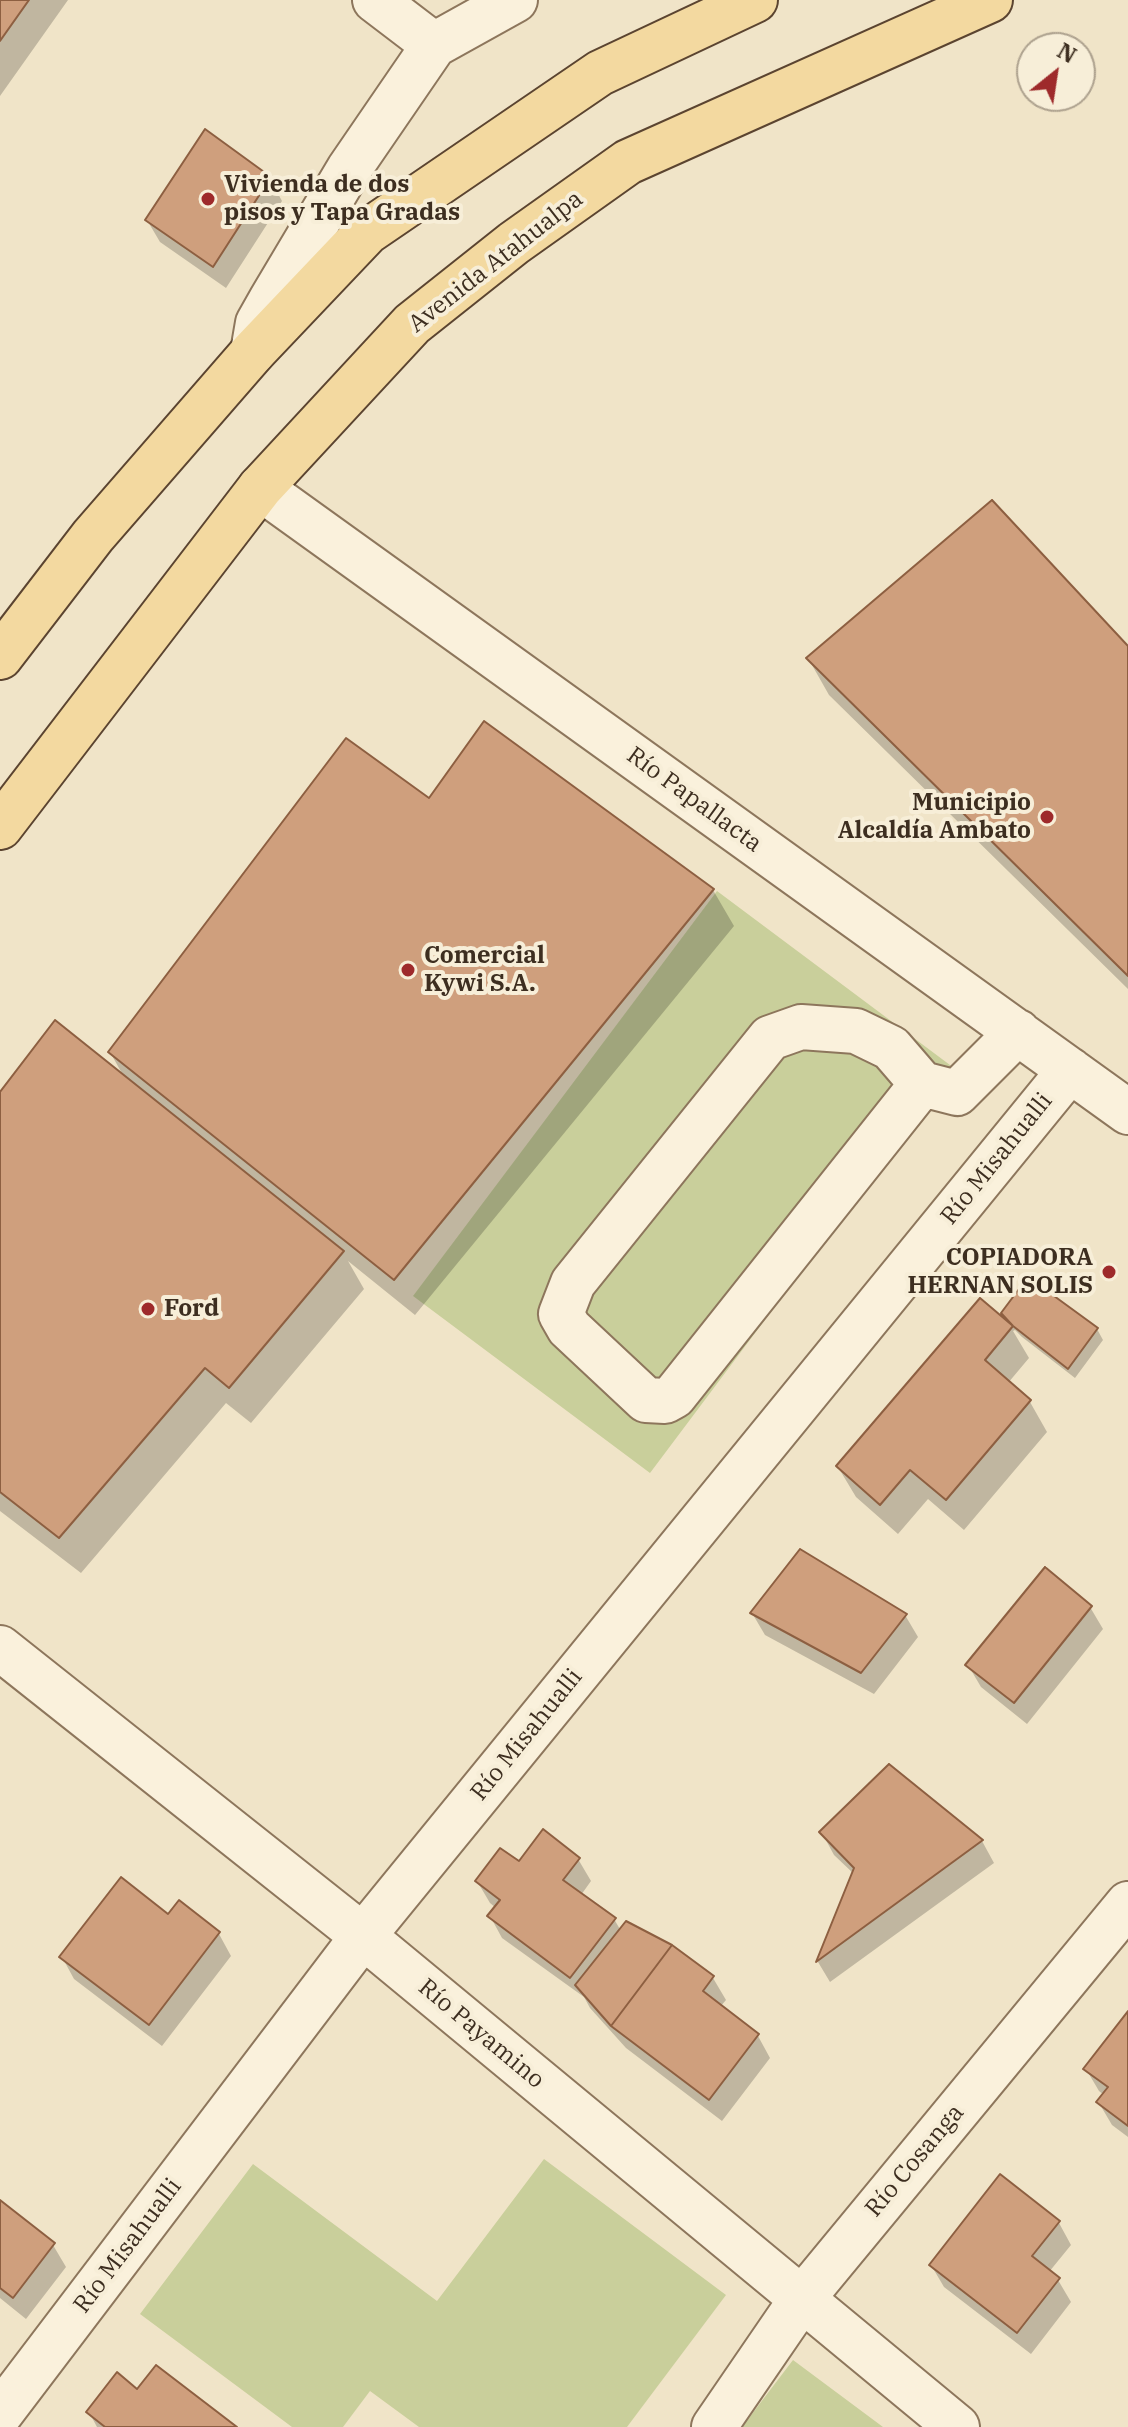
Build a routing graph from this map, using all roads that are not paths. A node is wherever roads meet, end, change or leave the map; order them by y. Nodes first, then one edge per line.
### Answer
1 (375, 0) edge
2 (515, 0) edge
3 (755, 0) edge
4 (990, 0) edge
5 (434, 45) junction
6 (253, 352) junction
7 (260, 488) junction
8 (0, 657) edge
9 (0, 827) edge
10 (1018, 1032) junction
11 (1070, 1070) junction
12 (922, 1084) junction
13 (1128, 1112) edge
14 (0, 1648) edge
15 (1128, 1904) edge
16 (363, 1936) junction
17 (801, 2300) junction
18 (0, 2414) edge
19 (714, 2427) edge
20 (957, 2427) edge

1 - 5 street
2 - 5 street
3 - 6 main road
4 - 7 main road, Avenida Atahualpa
5 - 6 street
6 - 8 main road
7 - 9 main road, Avenida Atahualpa
7 - 10 street, Río Papallacta
10 - 11 street, Río Papallacta
10 - 12 street
11 - 13 street, Río Papallacta
11 - 16 street, Río Misahualli
12 - 12 street
14 - 16 street, Río Payamino
15 - 17 street, Río Cosanga
16 - 17 street, Río Payamino
16 - 18 street, Río Misahualli
17 - 19 street, Río Cosanga
17 - 20 street, Río Payamino

